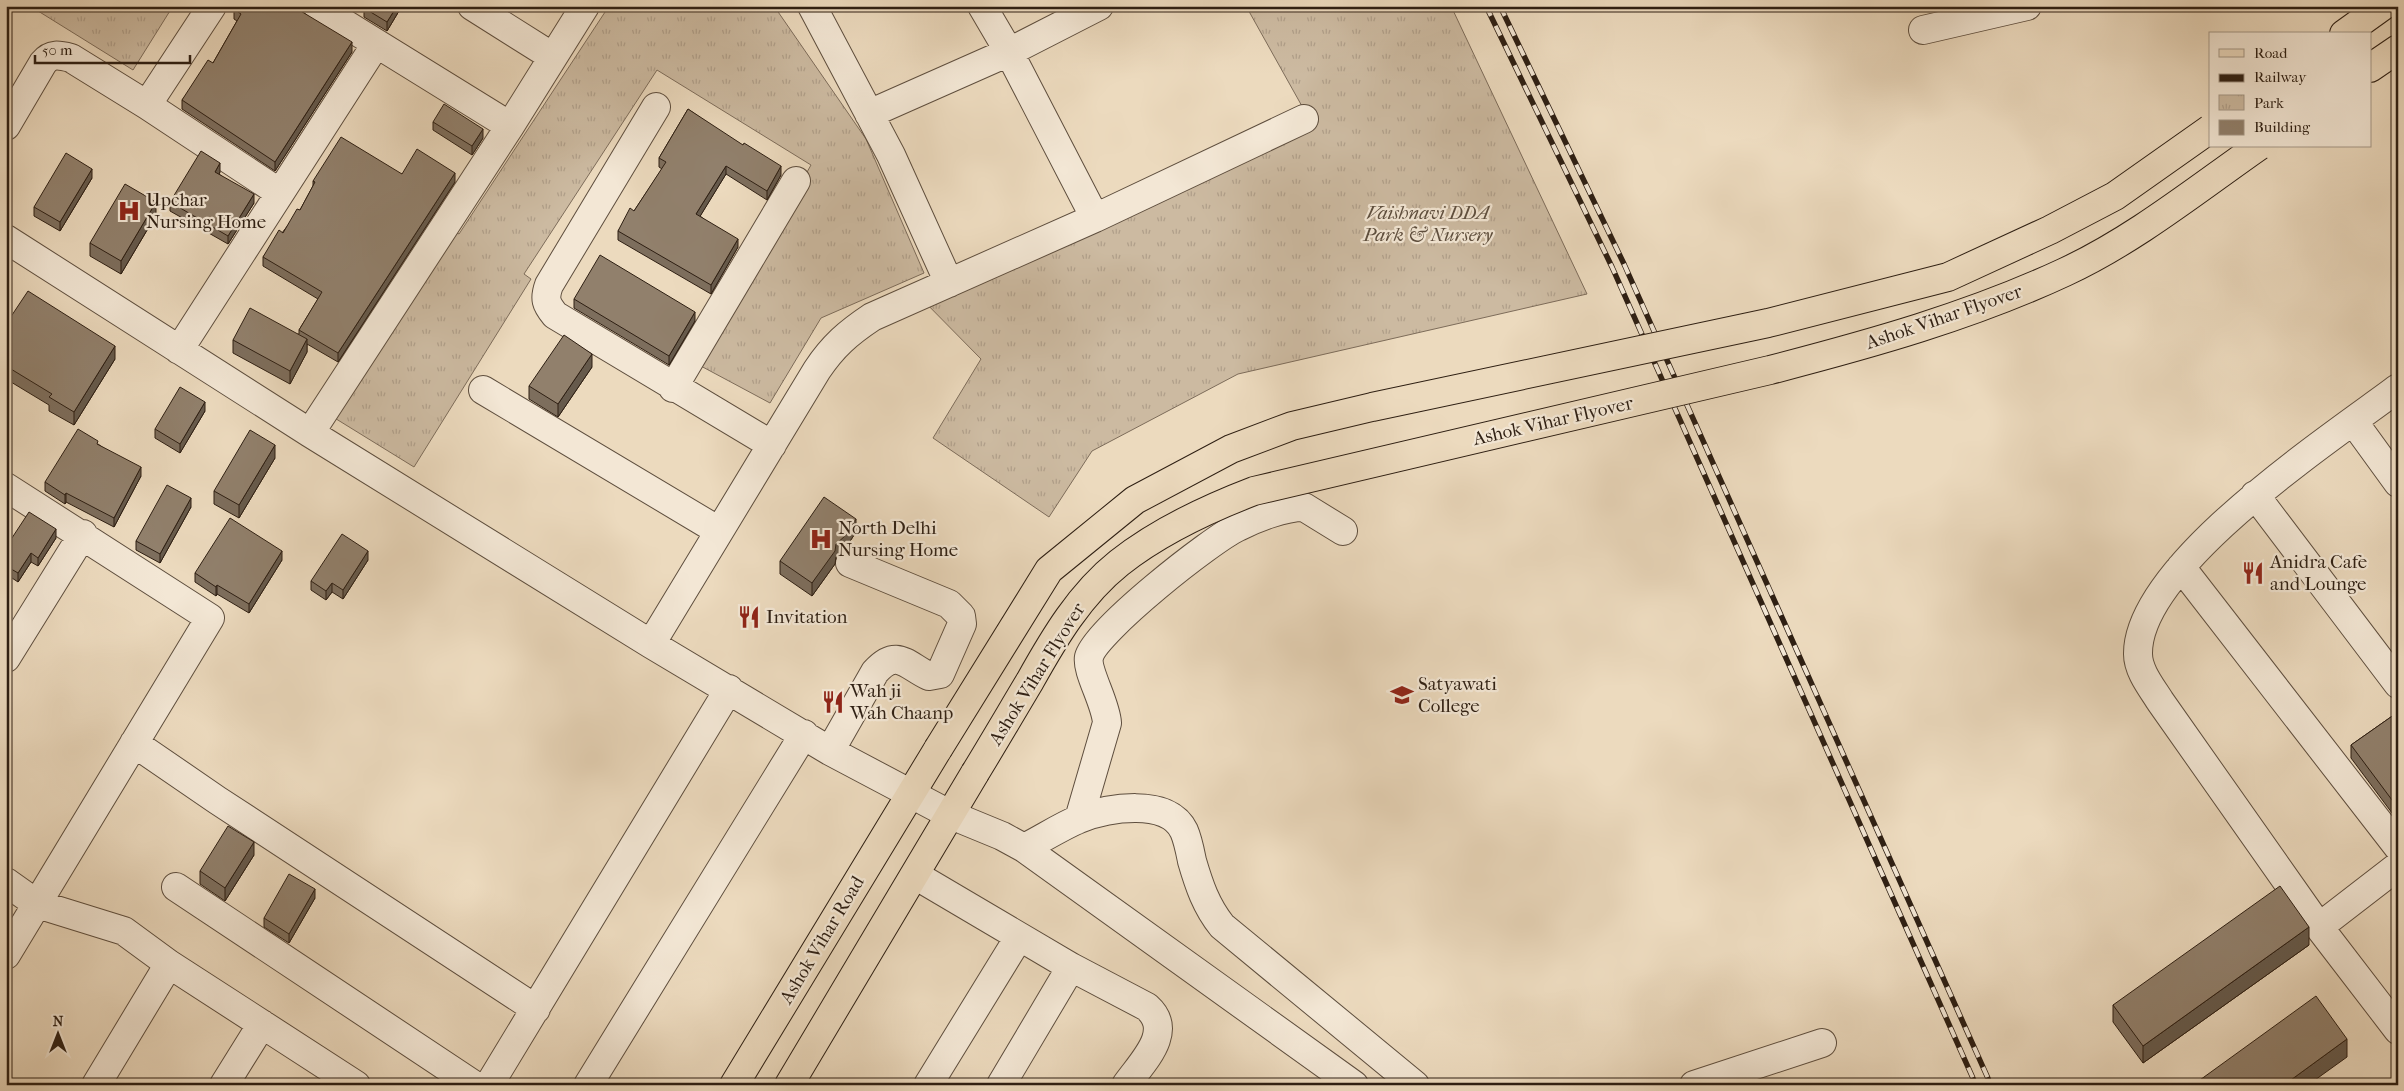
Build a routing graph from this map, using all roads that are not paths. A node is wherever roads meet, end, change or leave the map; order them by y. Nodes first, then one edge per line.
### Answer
1 (212, 6) edge
2 (316, 6) edge
3 (472, 6) edge
4 (585, 6) edge
5 (812, 6) edge
6 (982, 6) edge
7 (2027, 6) edge
8 (2383, 6) edge
9 (1086, 9) edge
10 (1923, 30) dead end
11 (2347, 32) edge
12 (376, 44) junction
13 (2398, 49) edge
14 (1009, 52) junction
15 (553, 57) junction
16 (2372, 67) edge
17 (147, 105) junction
18 (656, 107) dead end
19 (869, 114) junction
20 (1304, 119) dead end
21 (6, 126) edge
22 (510, 126) junction
23 (2209, 129) edge
24 (2255, 148) edge
25 (796, 181) dead end
26 (280, 193) junction
27 (1095, 218) junction
28 (6, 239) edge
29 (949, 283) junction
30 (179, 350) junction
31 (674, 388) junction
32 (2398, 388) edge
33 (483, 390) dead end
34 (2354, 421) junction
35 (310, 433) junction
36 (772, 445) junction
37 (2398, 483) edge
38 (6, 487) edge
39 (2255, 495) junction
40 (719, 531) junction
41 (1343, 531) dead end
42 (83, 534) junction
43 (850, 563) dead end
44 (2181, 567) junction
45 (650, 644) junction
46 (6, 658) edge
47 (2398, 684) edge
48 (729, 689) junction
49 (804, 734) junction
50 (134, 743) junction
51 (830, 751) junction
52 (911, 794) junction
53 (951, 815) junction
54 (1079, 819) junction
55 (2398, 847) edge
56 (1024, 848) junction
57 (2398, 866) edge
58 (915, 875) junction
59 (6, 882) edge
60 (176, 887) dead end
61 (38, 904) junction
62 (2319, 927) junction
63 (1019, 937) junction
64 (6, 955) edge
65 (169, 964) junction
66 (1071, 967) junction
67 (536, 1009) junction
68 (262, 1024) junction
69 (2398, 1030) edge
70 (1822, 1044) dead end
71 (96, 1085) edge
72 (224, 1085) edge
73 (356, 1085) edge
74 (474, 1085) edge
75 (489, 1085) edge
76 (588, 1085) edge
77 (734, 1085) edge
78 (789, 1085) edge
79 (928, 1085) edge
80 (1001, 1085) edge
81 (1126, 1085) edge
82 (1354, 1085) edge
83 (1415, 1085) edge
84 (1694, 1085) edge

1 - 17 street
2 - 12 street
3 - 15 street
4 - 15 street
5 - 19 street
6 - 14 street
7 - 10 street
8 - 11 main road
9 - 14 street
12 - 22 street
12 - 26 street
13 - 16 main road
14 - 19 street
14 - 27 street
15 - 22 street
17 - 21 street
17 - 26 street
18 - 31 street
19 - 29 street
20 - 27 street
22 - 35 street
23 - 52 main road, Ashok Vihar Flyover, bridge
24 - 53 main road, Ashok Vihar Flyover, bridge
25 - 31 street
26 - 30 street
27 - 29 street
28 - 30 street
29 - 36 street
30 - 35 street
31 - 36 street
32 - 34 street
33 - 40 street
34 - 37 street
34 - 39 street
35 - 45 street
36 - 40 street
38 - 42 street
39 - 44 street
39 - 47 street
40 - 45 street
41 - 54 street
42 - 46 street
42 - 50 street
43 - 51 street
44 - 55 street
44 - 62 street
45 - 48 street
48 - 49 street
48 - 67 street
49 - 51 street
49 - 76 street
50 - 61 street
50 - 67 street
51 - 52 street
52 - 53 street
52 - 77 main road, Ashok Vihar Road
53 - 56 street
53 - 58 main road
54 - 56 street
54 - 83 street
56 - 82 street
57 - 62 street
58 - 63 street
58 - 78 main road
59 - 61 street
60 - 74 street
61 - 64 street
61 - 65 street
62 - 69 street
63 - 66 street
63 - 79 street
65 - 68 street
65 - 71 street
66 - 80 street
66 - 81 street
67 - 75 street
68 - 72 street
68 - 73 street
70 - 84 street

